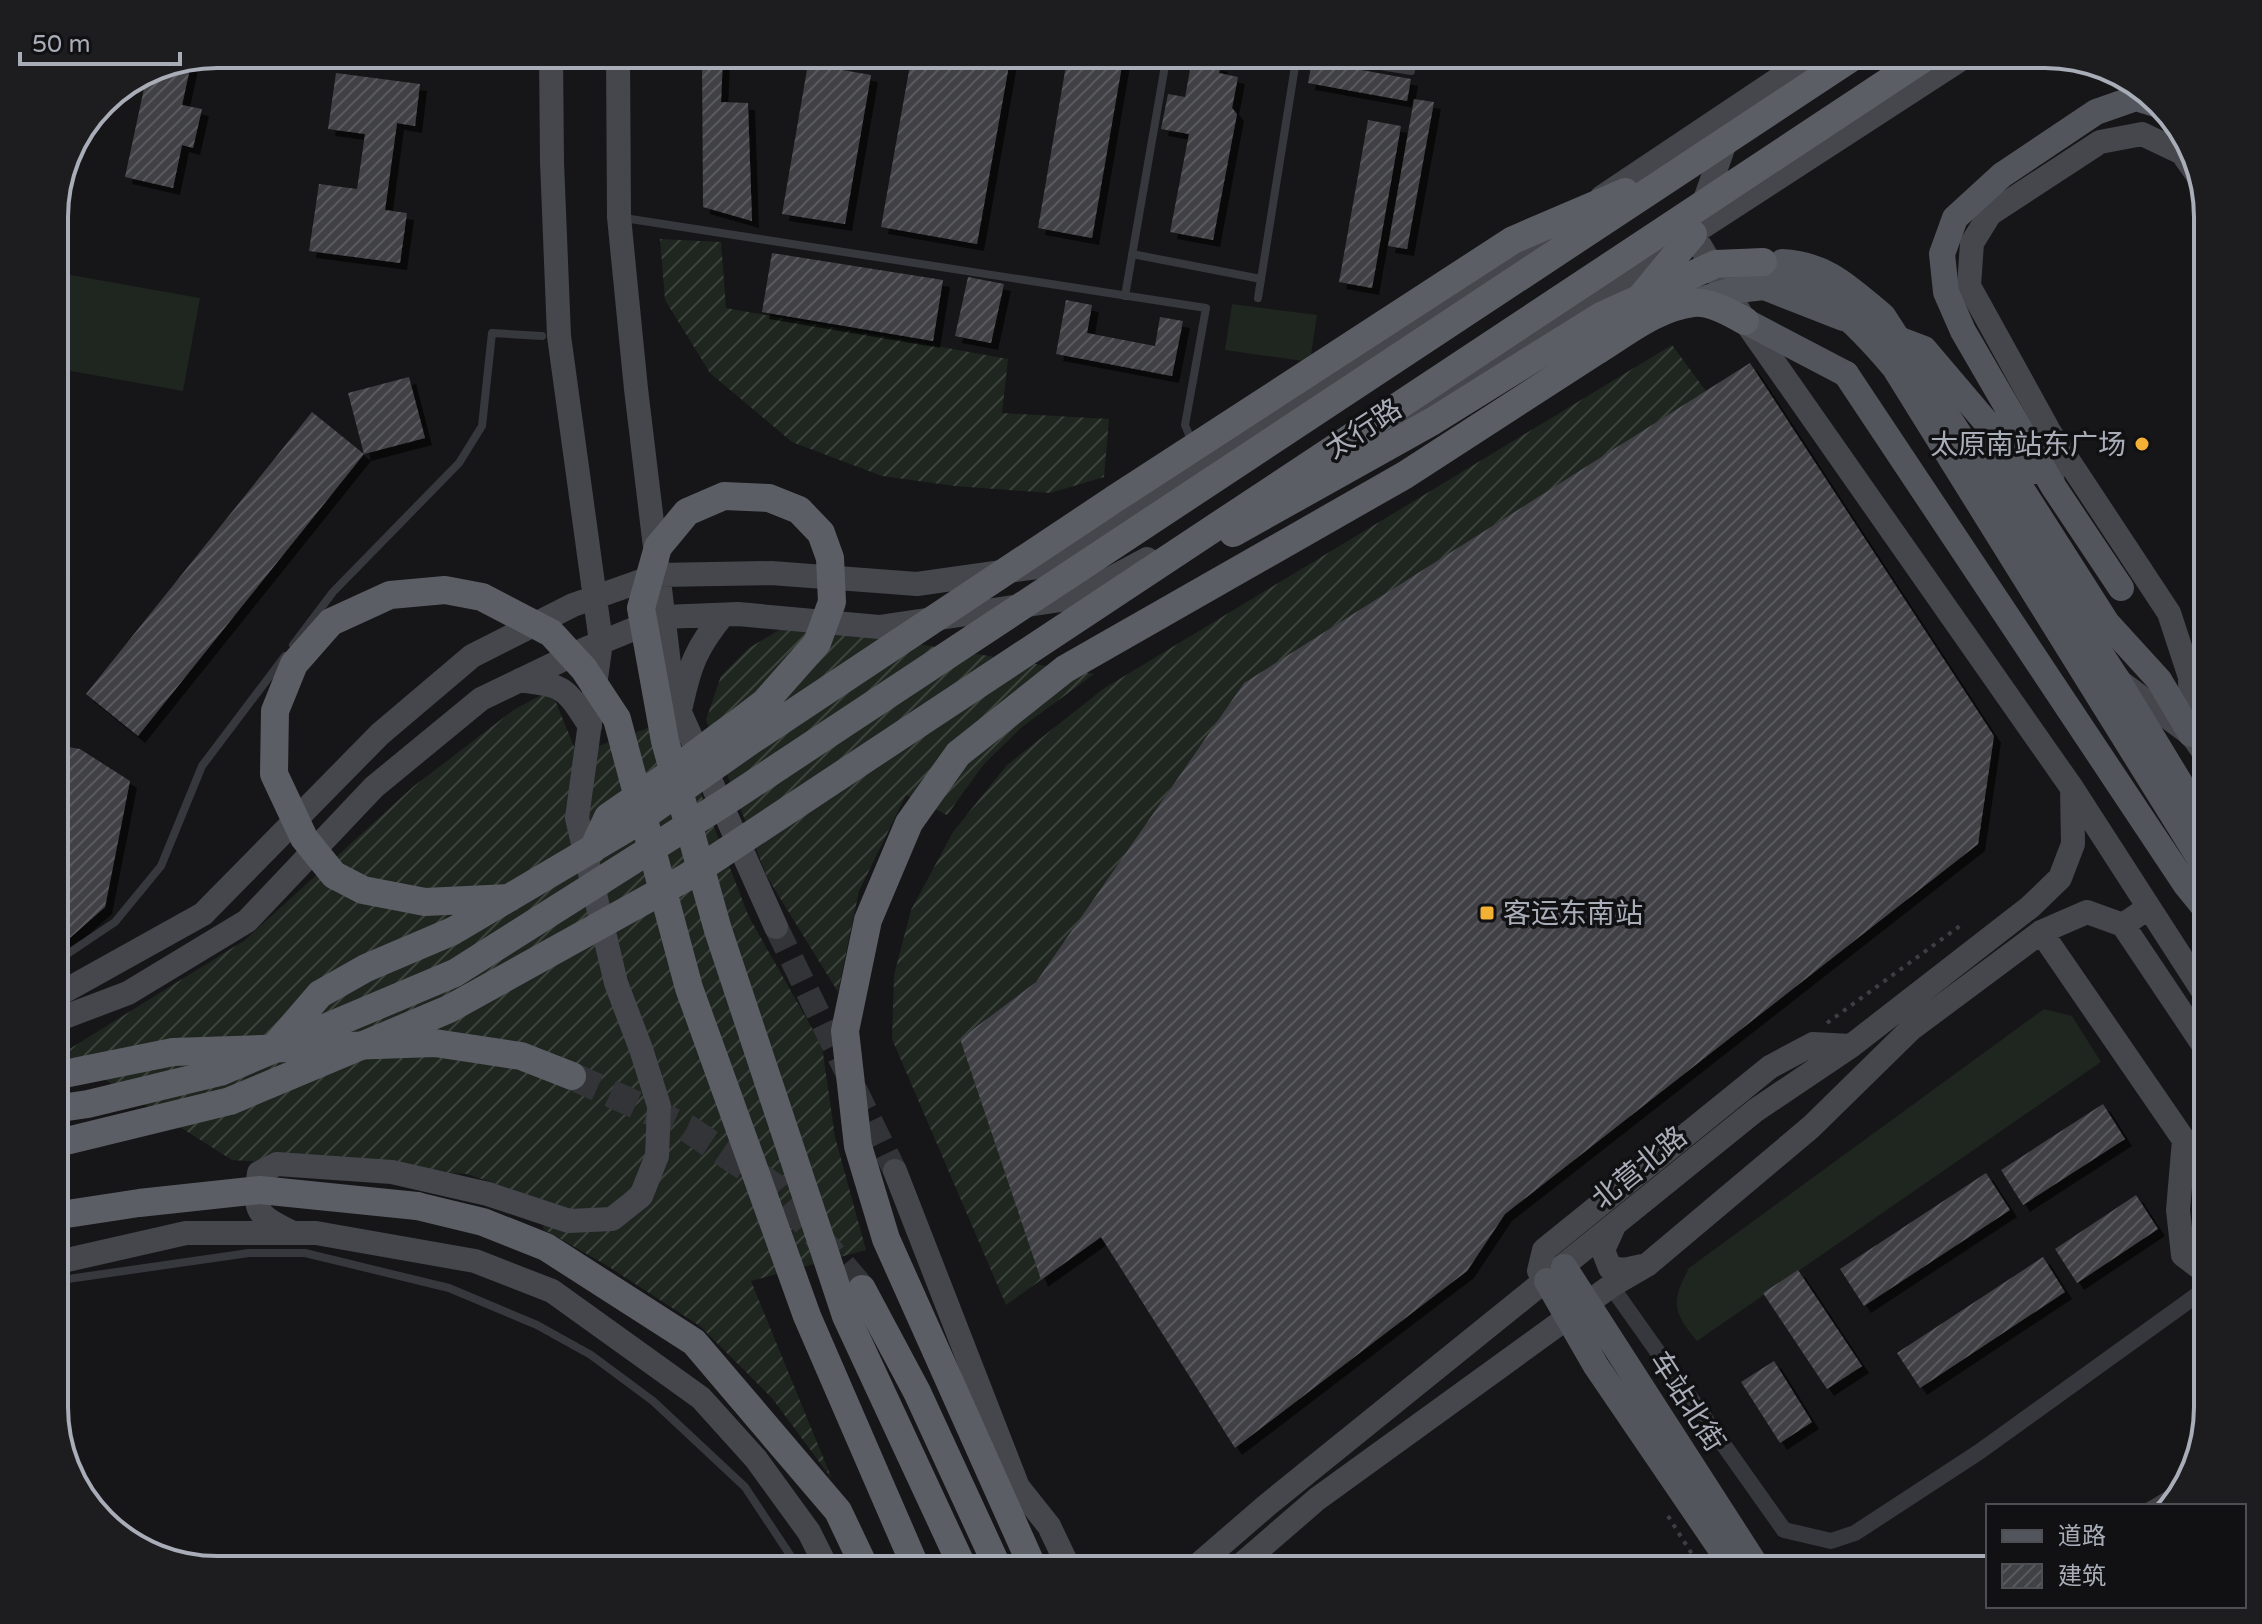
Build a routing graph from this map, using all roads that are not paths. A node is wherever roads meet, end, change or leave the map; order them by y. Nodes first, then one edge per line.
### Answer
1 (551, 68) edge
2 (618, 68) edge
3 (1165, 68) edge
4 (1295, 68) edge
5 (1393, 68) edge
6 (1786, 68) edge
7 (1836, 68) edge
8 (1909, 68) edge
9 (1948, 68) edge
10 (1411, 71) dead end
11 (2135, 98) edge
12 (1738, 105) junction
13 (2179, 152) edge
14 (1692, 163) junction
15 (619, 217) junction
16 (1693, 234) junction
17 (1132, 254) junction
18 (1763, 262) junction
19 (1261, 279) junction
20 (1728, 291) junction
21 (1125, 296) junction
22 (1258, 298) dead end
23 (1691, 303) junction
24 (1745, 321) junction
25 (556, 336) junction
26 (1598, 350) junction
27 (1962, 393) junction
28 (2048, 429) junction
29 (1202, 467) junction
30 (2053, 486) junction
31 (658, 575) junction
32 (2121, 588) dead end
33 (595, 597) junction
34 (1100, 601) junction
35 (723, 615) junction
36 (663, 617) junction
37 (601, 642) junction
38 (2117, 679) junction
39 (520, 680) junction
40 (680, 713) junction
41 (590, 726) junction
42 (2191, 734) junction
43 (2194, 738) edge
44 (673, 771) edge
45 (673, 771) edge
46 (673, 771) edge
47 (673, 771) edge
48 (2072, 788) junction
49 (2194, 806) edge
50 (593, 849) junction
51 (2194, 849) edge
52 (2194, 894) edge
53 (509, 898) junction
54 (2148, 908) junction
55 (2123, 925) junction
56 (776, 927) tunnel mouth
57 (2041, 932) junction
58 (68, 954) edge
59 (2194, 978) edge
60 (68, 989) edge
61 (68, 1016) edge
62 (2194, 1031) edge
63 (1851, 1046) junction
64 (271, 1051) junction
65 (68, 1073) edge
66 (572, 1076) tunnel mouth
67 (68, 1107) edge
68 (68, 1141) edge
69 (895, 1171) tunnel mouth
70 (68, 1214) edge
71 (1614, 1226) junction
72 (293, 1233) junction
73 (68, 1260) edge
74 (2194, 1263) edge
75 (1647, 1265) junction
76 (1555, 1274) junction
77 (68, 1279) edge
78 (1611, 1286) junction
79 (862, 1289) tunnel mouth
80 (2194, 1297) edge
81 (1576, 1310) junction
82 (791, 1556) edge
83 (821, 1556) edge
84 (859, 1556) edge
85 (911, 1556) edge
86 (957, 1556) edge
87 (993, 1556) edge
88 (1028, 1556) edge
89 (1063, 1556) edge
90 (1209, 1556) edge
91 (1251, 1556) edge
92 (1725, 1556) edge
93 (1749, 1556) edge

1 - 25 main road
2 - 15 main road
3 - 17 lane
4 - 19 lane
5 - 10 lane
6 - 12 main road
7 - 14 highway, 太行路, bridge
8 - 34 highway, 太行路, bridge
9 - 16 main road
11 - 30 main road
12 - 16 main road
12 - 29 main road
13 - 28 main road
14 - 50 highway, bridge
14 - 64 highway, 太行路, bridge
15 - 21 lane
15 - 31 main road
16 - 20 main road
16 - 26 highway, bridge
16 - 35 main road
17 - 19 lane
17 - 21 lane
18 - 34 highway, bridge
18 - 38 main road, bridge
18 - 51 main road, bridge
19 - 22 lane
20 - 23 main road
20 - 24 main road
20 - 27 main road
21 - 29 lane
23 - 24 highway
23 - 26 highway
24 - 48 main road
24 - 52 main road, bridge
25 - 33 main road
25 - 58 lane
26 - 88 highway, bridge
27 - 30 main road
27 - 42 main road
28 - 30 main road
28 - 42 main road
29 - 31 main road
30 - 32 main road
31 - 33 main road
31 - 36 main road
33 - 37 main road
33 - 60 main road
34 - 68 highway, 太行路, bridge
35 - 36 main road
35 - 40 main road
36 - 37 main road
36 - 40 main road
37 - 39 main road
37 - 41 main road
38 - 42 main road
38 - 49 main road
39 - 41 main road
39 - 61 main road
40 - 56 main road
41 - 72 main road
42 - 43 main road
44 - 86 highway, bridge
45 - 46 highway, bridge
47 - 50 highway, bridge
48 - 54 main road
48 - 63 main road, 北营北路
50 - 53 highway, bridge
53 - 64 highway, bridge
53 - 85 highway, bridge
54 - 55 main road
54 - 59 main road
55 - 57 main road
55 - 62 main road
57 - 74 main road
57 - 75 main road
63 - 71 main road, 北营北路
63 - 76 main road
64 - 67 highway, 太行路, bridge
65 - 66 highway
69 - 89 main road
70 - 84 highway, bridge
71 - 75 main road
71 - 76 main road, 北营北路
72 - 73 main road
72 - 83 main road
75 - 78 main road
76 - 81 main road, 车站北街
76 - 90 main road, 北营北路
77 - 82 lane
78 - 80 street
78 - 81 main road
79 - 87 highway
81 - 91 main road
81 - 92 main road
81 - 93 main road, 车站北街

